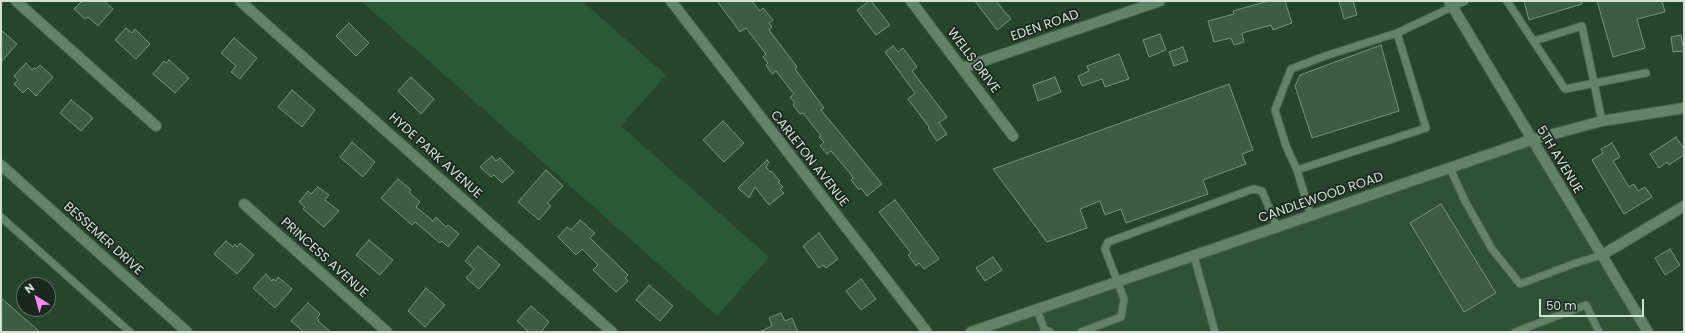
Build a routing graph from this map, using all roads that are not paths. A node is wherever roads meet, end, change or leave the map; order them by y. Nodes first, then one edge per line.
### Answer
1 (16, 1) edge
2 (240, 1) edge
3 (671, 1) edge
4 (1160, 1) edge
5 (1465, 1) edge
6 (1508, 1) edge
7 (914, 2) edge
8 (1451, 4) edge
9 (1397, 33) junction
10 (1534, 41) junction
11 (962, 68) junction
12 (1646, 73) dead end
13 (1594, 84) junction
14 (1684, 108) edge
15 (1602, 121) junction
16 (156, 126) dead end
17 (1013, 136) dead end
18 (1531, 140) junction
19 (1, 165) edge
20 (1450, 168) junction
21 (1297, 170) junction
22 (244, 204) dead end
23 (1684, 206) edge
24 (1311, 216) junction
25 (1, 217) edge
26 (1277, 227) junction
27 (1602, 255) junction
28 (1194, 256) junction
29 (1117, 282) junction
30 (1037, 309) junction
31 (977, 331) edge
32 (130, 332) edge
33 (187, 332) edge
34 (387, 332) edge
35 (612, 332) edge
36 (927, 332) edge
37 (1050, 332) edge
38 (1081, 332) edge
39 (1215, 332) edge
40 (1515, 332) edge
41 (1599, 332) edge
42 (1648, 332) edge

1 - 16 street
2 - 35 street, HYDE PARK AVENUE
3 - 36 street, CARLETON AVENUE
4 - 11 street, EDEN ROAD
5 - 8 lane
6 - 10 lane
7 - 11 street, WELLS DRIVE
8 - 9 lane
8 - 18 street, 5TH AVENUE
9 - 21 lane
9 - 21 lane
10 - 13 lane
10 - 13 lane
11 - 17 street, WELLS DRIVE
12 - 13 lane
13 - 15 lane
14 - 15 street, CANDLEWOOD ROAD
15 - 18 street, CANDLEWOOD ROAD
18 - 20 street, CANDLEWOOD ROAD
18 - 27 street, 5TH AVENUE
19 - 33 street, BESSEMER DRIVE
20 - 24 street, CANDLEWOOD ROAD
20 - 27 lane
21 - 24 lane
22 - 34 street, PRINCESS AVENUE
23 - 27 street
24 - 26 street, CANDLEWOOD ROAD
25 - 32 lane
26 - 28 street, CANDLEWOOD ROAD
26 - 29 lane
27 - 42 street, 5TH AVENUE
28 - 29 street, CANDLEWOOD ROAD
28 - 39 lane
29 - 30 street, CANDLEWOOD ROAD
29 - 38 lane
30 - 31 street, CANDLEWOOD ROAD
30 - 37 lane
40 - 41 lane

